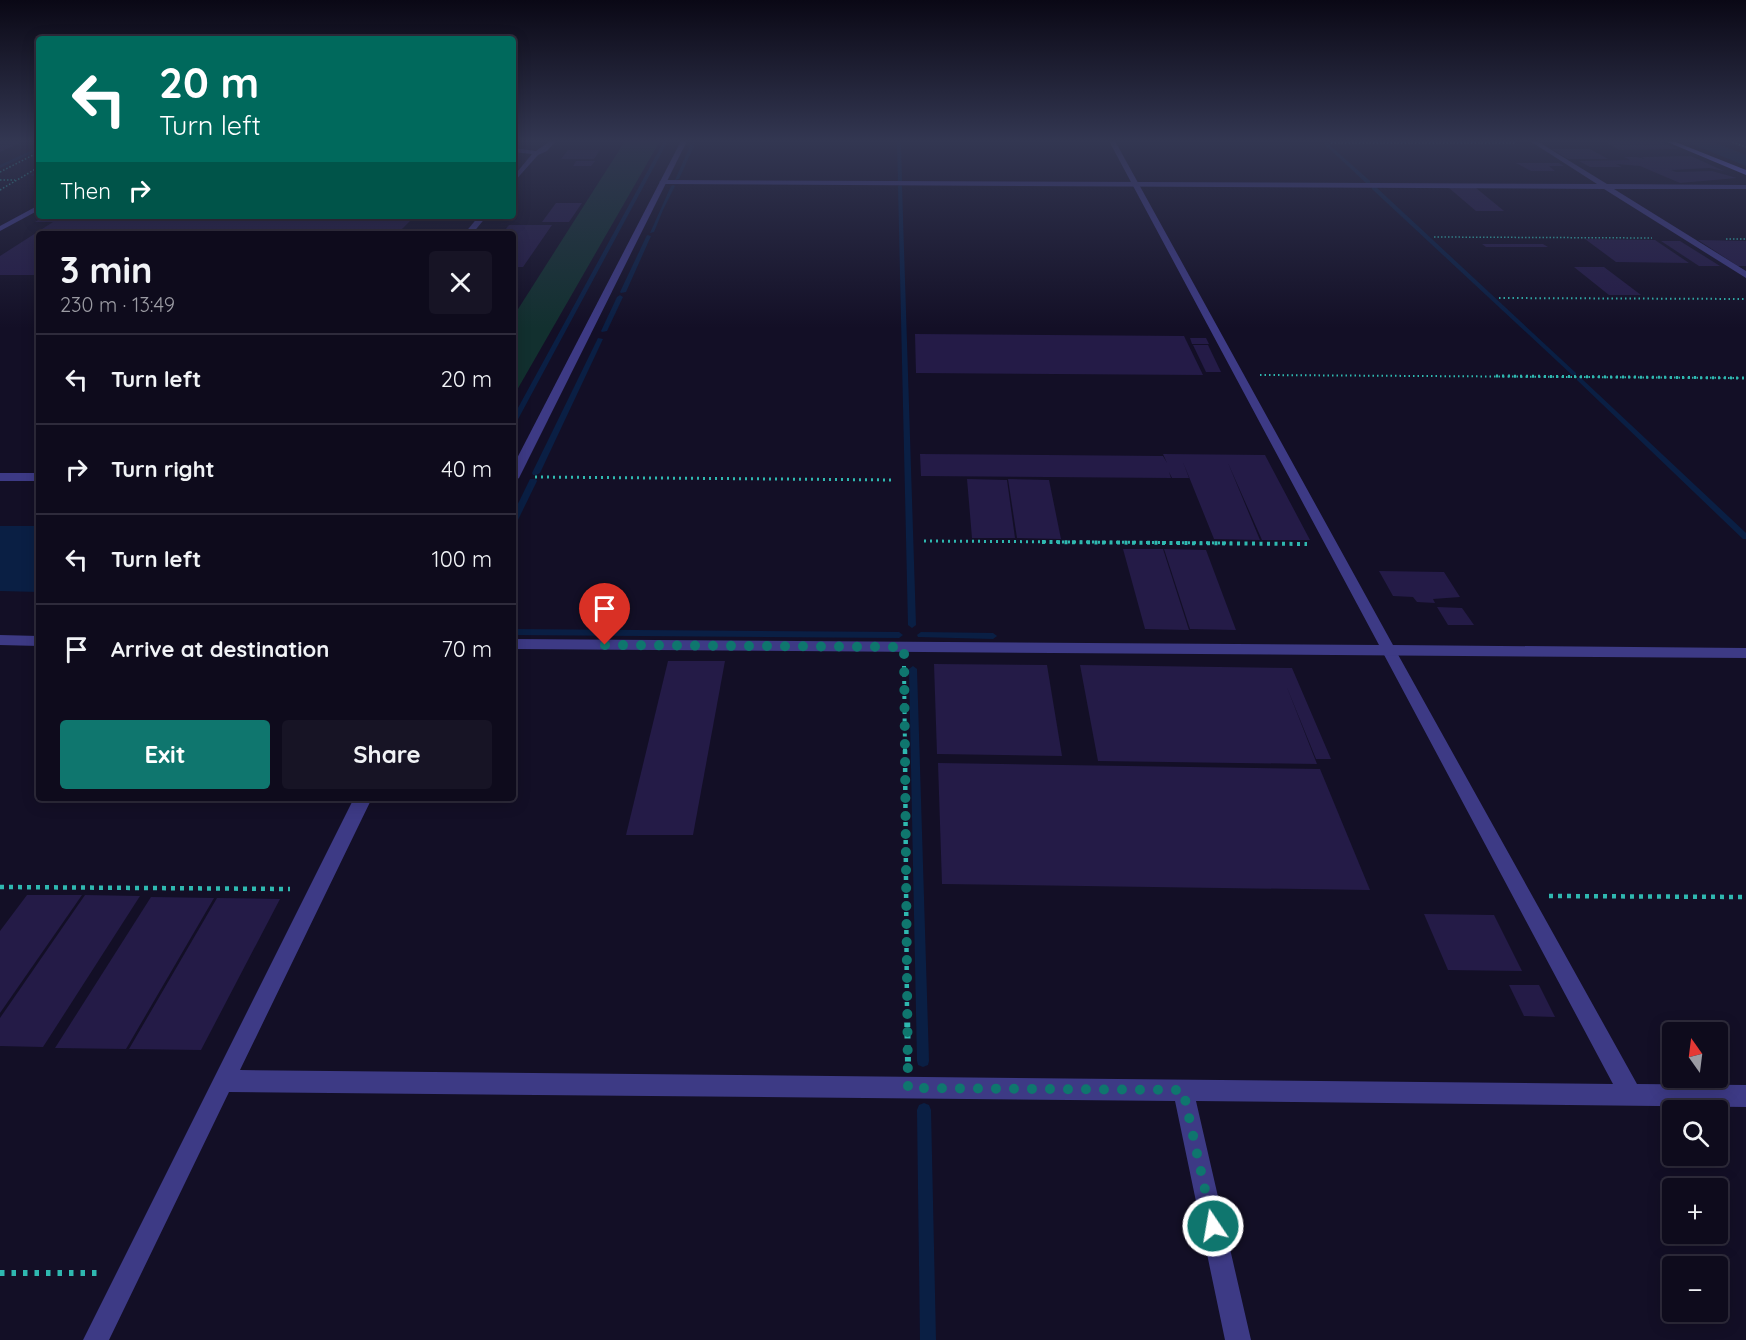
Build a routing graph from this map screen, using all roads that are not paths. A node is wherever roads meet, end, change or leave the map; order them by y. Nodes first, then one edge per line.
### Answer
1 (652, 204) edge
2 (1146, 204) edge
3 (1633, 204) edge
4 (36, 209) edge
5 (480, 219) edge
6 (0, 229) edge
7 (470, 231) edge
8 (1746, 275) edge
9 (516, 471) edge
10 (0, 477) edge
11 (36, 477) edge
12 (0, 640) edge
13 (36, 640) edge
14 (516, 644) edge
15 (1389, 651) junction
16 (1746, 653) edge
17 (362, 801) edge
18 (224, 1081) junction
19 (1183, 1090) junction
20 (1631, 1095) junction
21 (1746, 1096) edge
22 (96, 1340) edge
23 (1238, 1340) edge

1 - 9 street
2 - 15 street
3 - 8 street
4 - 6 street
5 - 7 street
10 - 11 street
12 - 13 street
14 - 15 street
15 - 16 street
15 - 20 street
17 - 18 street
18 - 19 street
18 - 22 street
19 - 20 street
19 - 23 street
20 - 21 street

